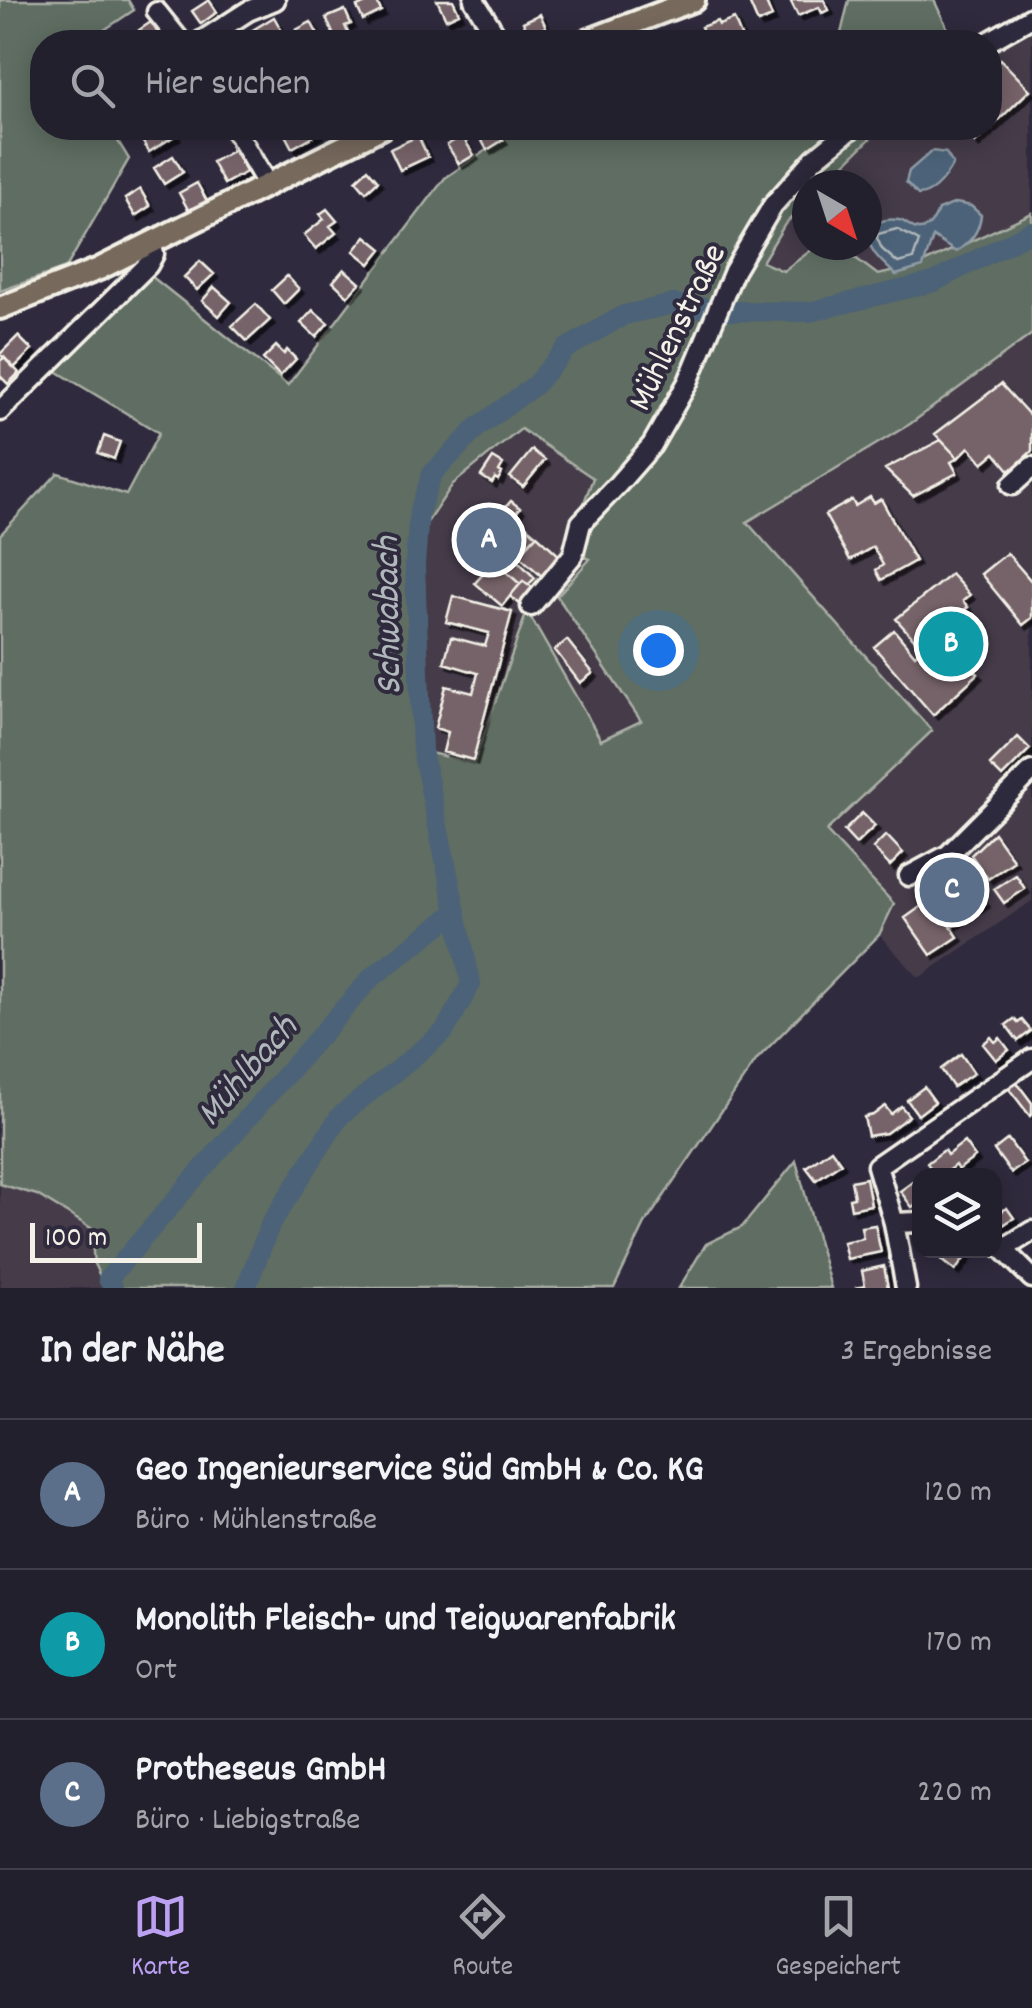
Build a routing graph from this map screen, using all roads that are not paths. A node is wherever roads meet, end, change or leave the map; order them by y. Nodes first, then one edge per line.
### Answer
1 (274, 0) edge
2 (474, 0) edge
3 (694, 0) edge
4 (158, 12) dead end
5 (1032, 17) edge
6 (172, 30) edge
7 (219, 30) edge
8 (493, 30) edge
9 (615, 30) edge
10 (1002, 34) edge
11 (241, 140) edge
12 (357, 140) edge
13 (837, 140) edge
14 (268, 184) junction
15 (151, 244) junction
16 (0, 308) edge
17 (0, 411) edge
18 (1032, 467) edge
19 (1012, 485) dead end
20 (531, 606) dead end
21 (1032, 772) edge
22 (908, 876) dead end
23 (1032, 1059) edge
24 (912, 1222) edge
25 (894, 1223) junction
26 (1032, 1230) edge
27 (1002, 1245) edge
28 (1002, 1249) edge
29 (1032, 1278) edge
30 (906, 1288) edge

1 - 7 street
2 - 8 street
3 - 9 main road
4 - 6 street
5 - 10 street
11 - 14 street
12 - 14 main road
13 - 20 street, Mühlenstraße
14 - 15 main road
15 - 16 main road
15 - 17 street
18 - 19 street
21 - 22 street
23 - 25 street
24 - 25 street
25 - 30 street
26 - 27 street
28 - 29 street

